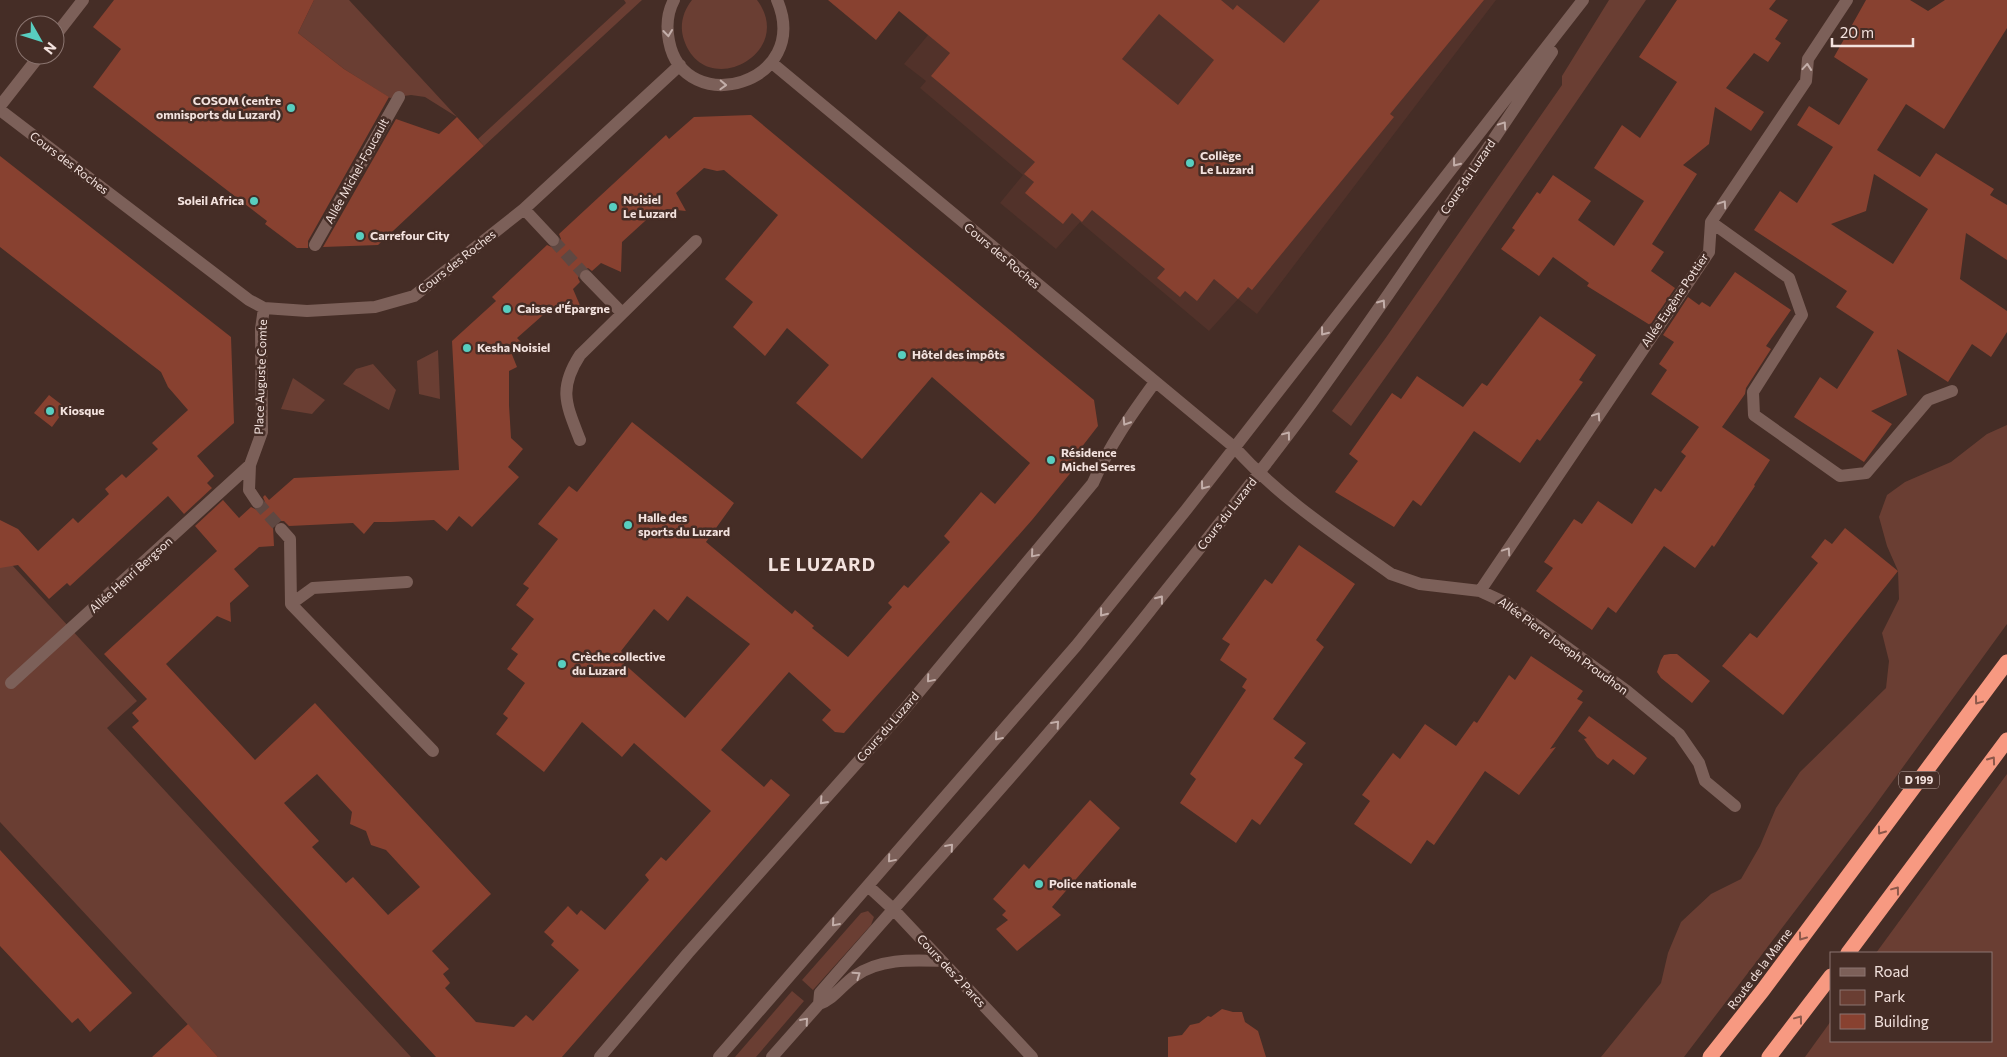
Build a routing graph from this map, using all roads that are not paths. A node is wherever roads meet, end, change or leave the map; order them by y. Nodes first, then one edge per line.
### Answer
1 (83, 0) edge
2 (674, 0) edge
3 (777, 0) edge
4 (1585, 0) edge
5 (1847, 0) edge
6 (65, 23) edge
7 (772, 63) junction
8 (32, 65) edge
9 (680, 65) junction
10 (399, 97) dead end
11 (0, 106) edge
12 (0, 110) edge
13 (524, 209) junction
14 (1711, 222) junction
15 (552, 240) tunnel mouth
16 (696, 241) dead end
17 (315, 245) dead end
18 (586, 276) tunnel mouth
19 (264, 308) junction
20 (622, 313) junction
21 (1155, 382) junction
22 (1952, 390) dead end
23 (580, 440) dead end
24 (1234, 447) junction
25 (250, 465) junction
26 (1258, 474) junction
27 (256, 502) tunnel mouth
28 (281, 529) tunnel mouth
29 (407, 582) dead end
30 (1480, 591) junction
31 (291, 604) junction
32 (2007, 662) edge
33 (11, 683) dead end
34 (2007, 740) edge
35 (433, 751) dead end
36 (1735, 806) dead end
37 (868, 886) junction
38 (893, 909) junction
39 (1849, 952) edge
40 (942, 961) junction
41 (1830, 977) edge
42 (819, 1004) junction
43 (600, 1057) edge
44 (718, 1057) edge
45 (772, 1057) edge
46 (1032, 1057) edge
47 (1710, 1057) edge
48 (1769, 1057) edge

1 - 6 street
2 -> 9 street
3 - 7 street
4 -> 24 street, Cours du Luzard
26 -> 4 street, Cours du Luzard
14 -> 5 street
9 -> 7 street
7 - 21 street, Cours des Roches
8 - 11 street
9 - 13 street, Cours des Roches
10 - 17 street, Allée Michel-Foucault
12 - 19 street, Cours des Roches
13 - 15 street
13 - 19 street, Cours des Roches
14 - 22 street
30 -> 14 street, Allée Eugène Pottier
16 - 20 street
18 - 20 street
19 - 25 street, Place Auguste Comte
20 - 23 street
21 - 24 street, Cours des Roches
21 -> 43 street, Cours du Luzard
24 - 26 street, Cours du Luzard
24 -> 37 street, Cours du Luzard
25 - 27 street, Place Auguste Comte
25 - 33 street, Allée Henri Bergson
26 - 30 street, Allée Pierre Joseph Proudhon
38 -> 26 street, Cours du Luzard
28 - 31 street
29 - 31 street
30 - 36 street, Allée Pierre Joseph Proudhon
31 - 35 street
32 -> 47 highway, Route de la Marne / D 199
39 -> 34 highway
37 - 38 street, Cours des 2 Parcs
37 -> 44 street, Cours du Luzard
38 - 40 street, Cours des 2 Parcs
38 - 42 street, Cours du Luzard
42 -> 40 street
40 - 46 street, Cours des 2 Parcs
48 -> 41 highway
45 -> 42 street, Cours du Luzard

